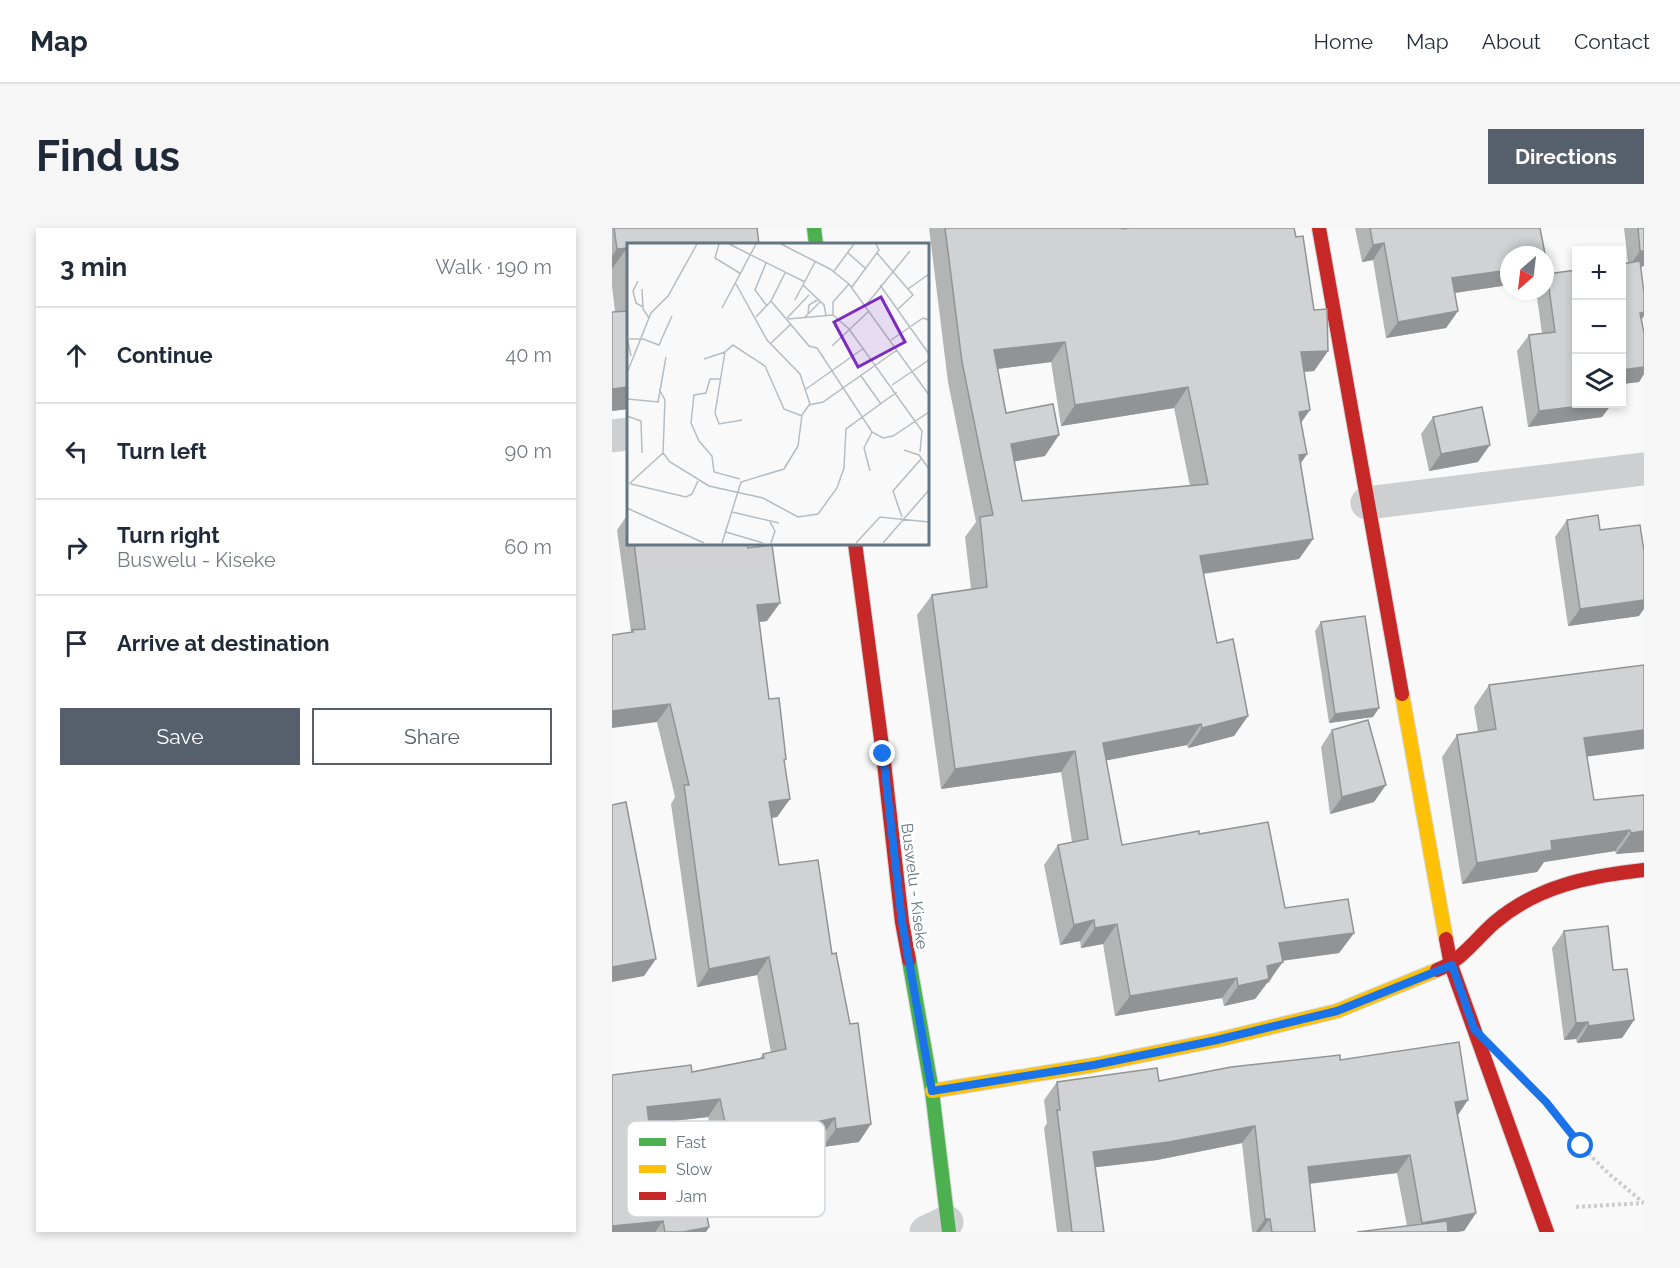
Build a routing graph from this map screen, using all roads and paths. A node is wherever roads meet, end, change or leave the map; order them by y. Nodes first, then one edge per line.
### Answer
1 (814, 228) edge
2 (1319, 228) edge
3 (816, 243) edge
4 (627, 434) edge
5 (612, 436) edge
6 (1644, 469) edge
7 (1367, 502) junction
8 (855, 544) edge
9 (1644, 870) edge
10 (1452, 965) junction
11 (1530, 1086) dead end
12 (932, 1091) junction
13 (1644, 1203) edge
14 (1539, 1212) junction
15 (941, 1229) edge
16 (1547, 1232) edge

1 - 3 street
2 - 7 street
4 - 5 street
6 - 7 street
7 - 10 street
8 - 12 street, Buswelu - Kiseke
9 - 10 street
10 - 12 street
10 - 14 street
11 - 13 path
12 - 15 street, Buswelu - Kiseke
13 - 14 path
14 - 16 street

